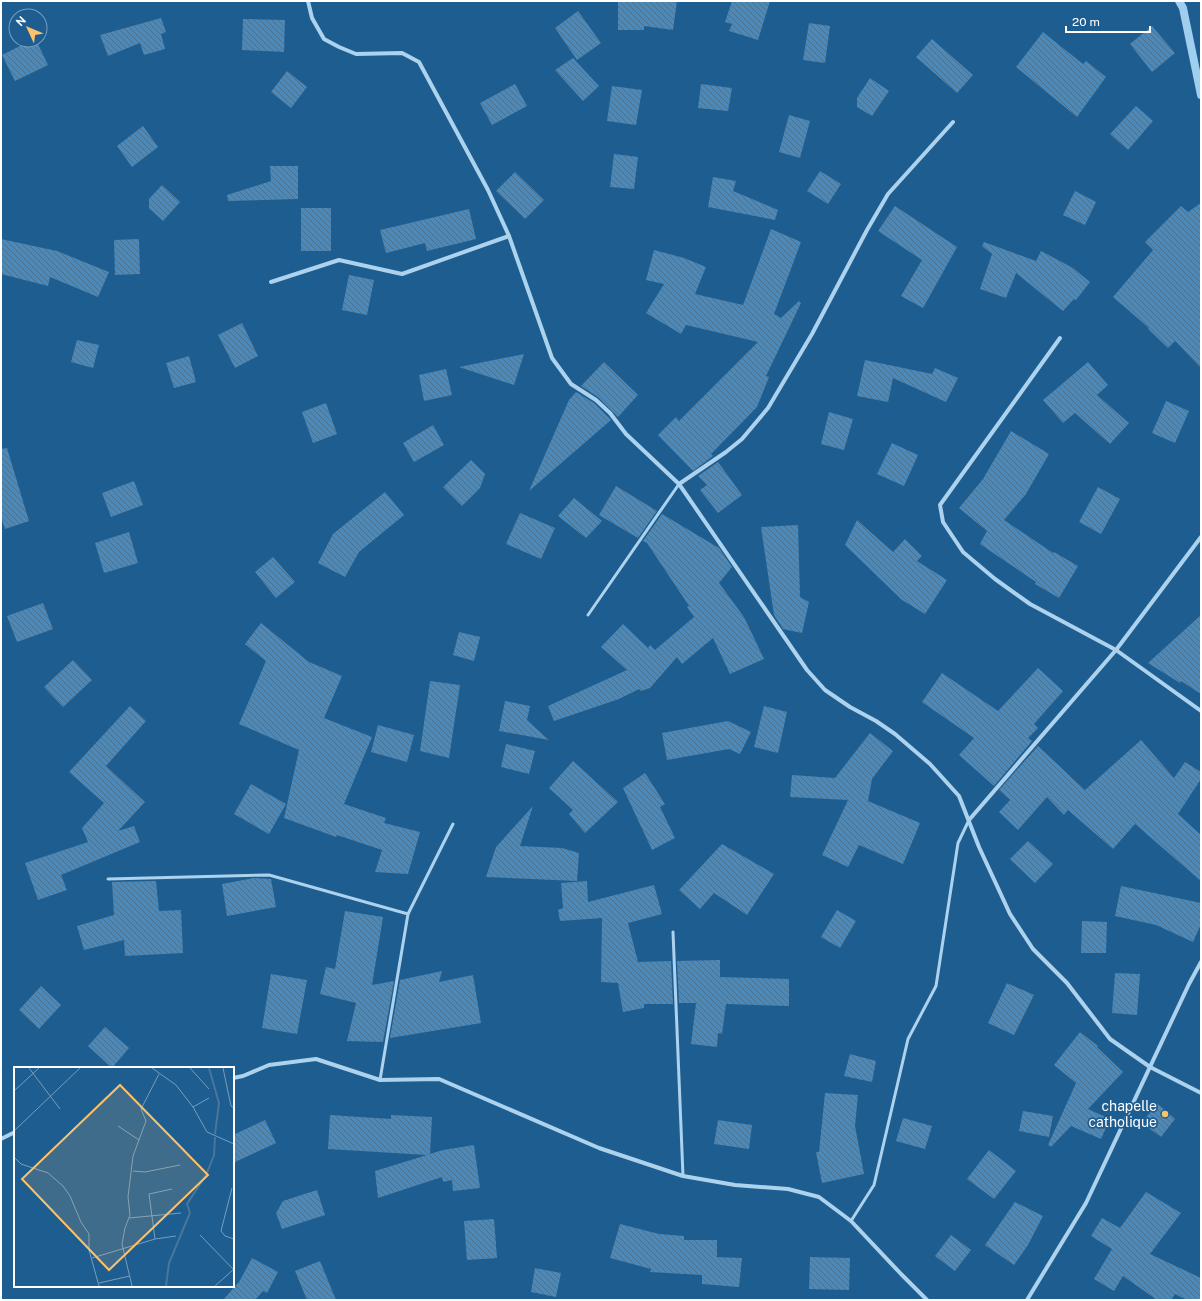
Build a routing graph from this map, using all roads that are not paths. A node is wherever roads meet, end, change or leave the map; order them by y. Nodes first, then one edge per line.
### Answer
1 (308, 1) edge
2 (953, 122) dead end
3 (509, 236) junction
4 (271, 282) dead end
5 (1060, 338) dead end
6 (679, 484) junction
7 (1201, 537) edge
8 (588, 615) dead end
9 (1116, 650) junction
10 (1201, 712) edge
11 (969, 820) junction
12 (453, 824) dead end
13 (108, 879) dead end
14 (408, 914) junction
15 (673, 932) dead end
16 (1201, 962) edge
17 (1150, 1067) junction
18 (234, 1078) edge
19 (380, 1080) junction
20 (1201, 1093) edge
21 (14, 1132) edge
22 (1, 1139) edge
23 (682, 1176) junction
24 (852, 1221) junction
25 (927, 1300) edge
26 (1027, 1300) edge

1 - 3 street
2 - 6 street
3 - 4 street
3 - 6 street
5 - 9 street
6 - 8 lane
6 - 11 street
7 - 9 street
9 - 10 street
9 - 11 street
11 - 17 street
11 - 24 lane
12 - 14 lane
13 - 14 lane
14 - 19 lane
15 - 23 lane
16 - 17 street
17 - 20 street
17 - 26 street
18 - 19 street
19 - 23 street
21 - 22 street
23 - 24 street
24 - 25 street

